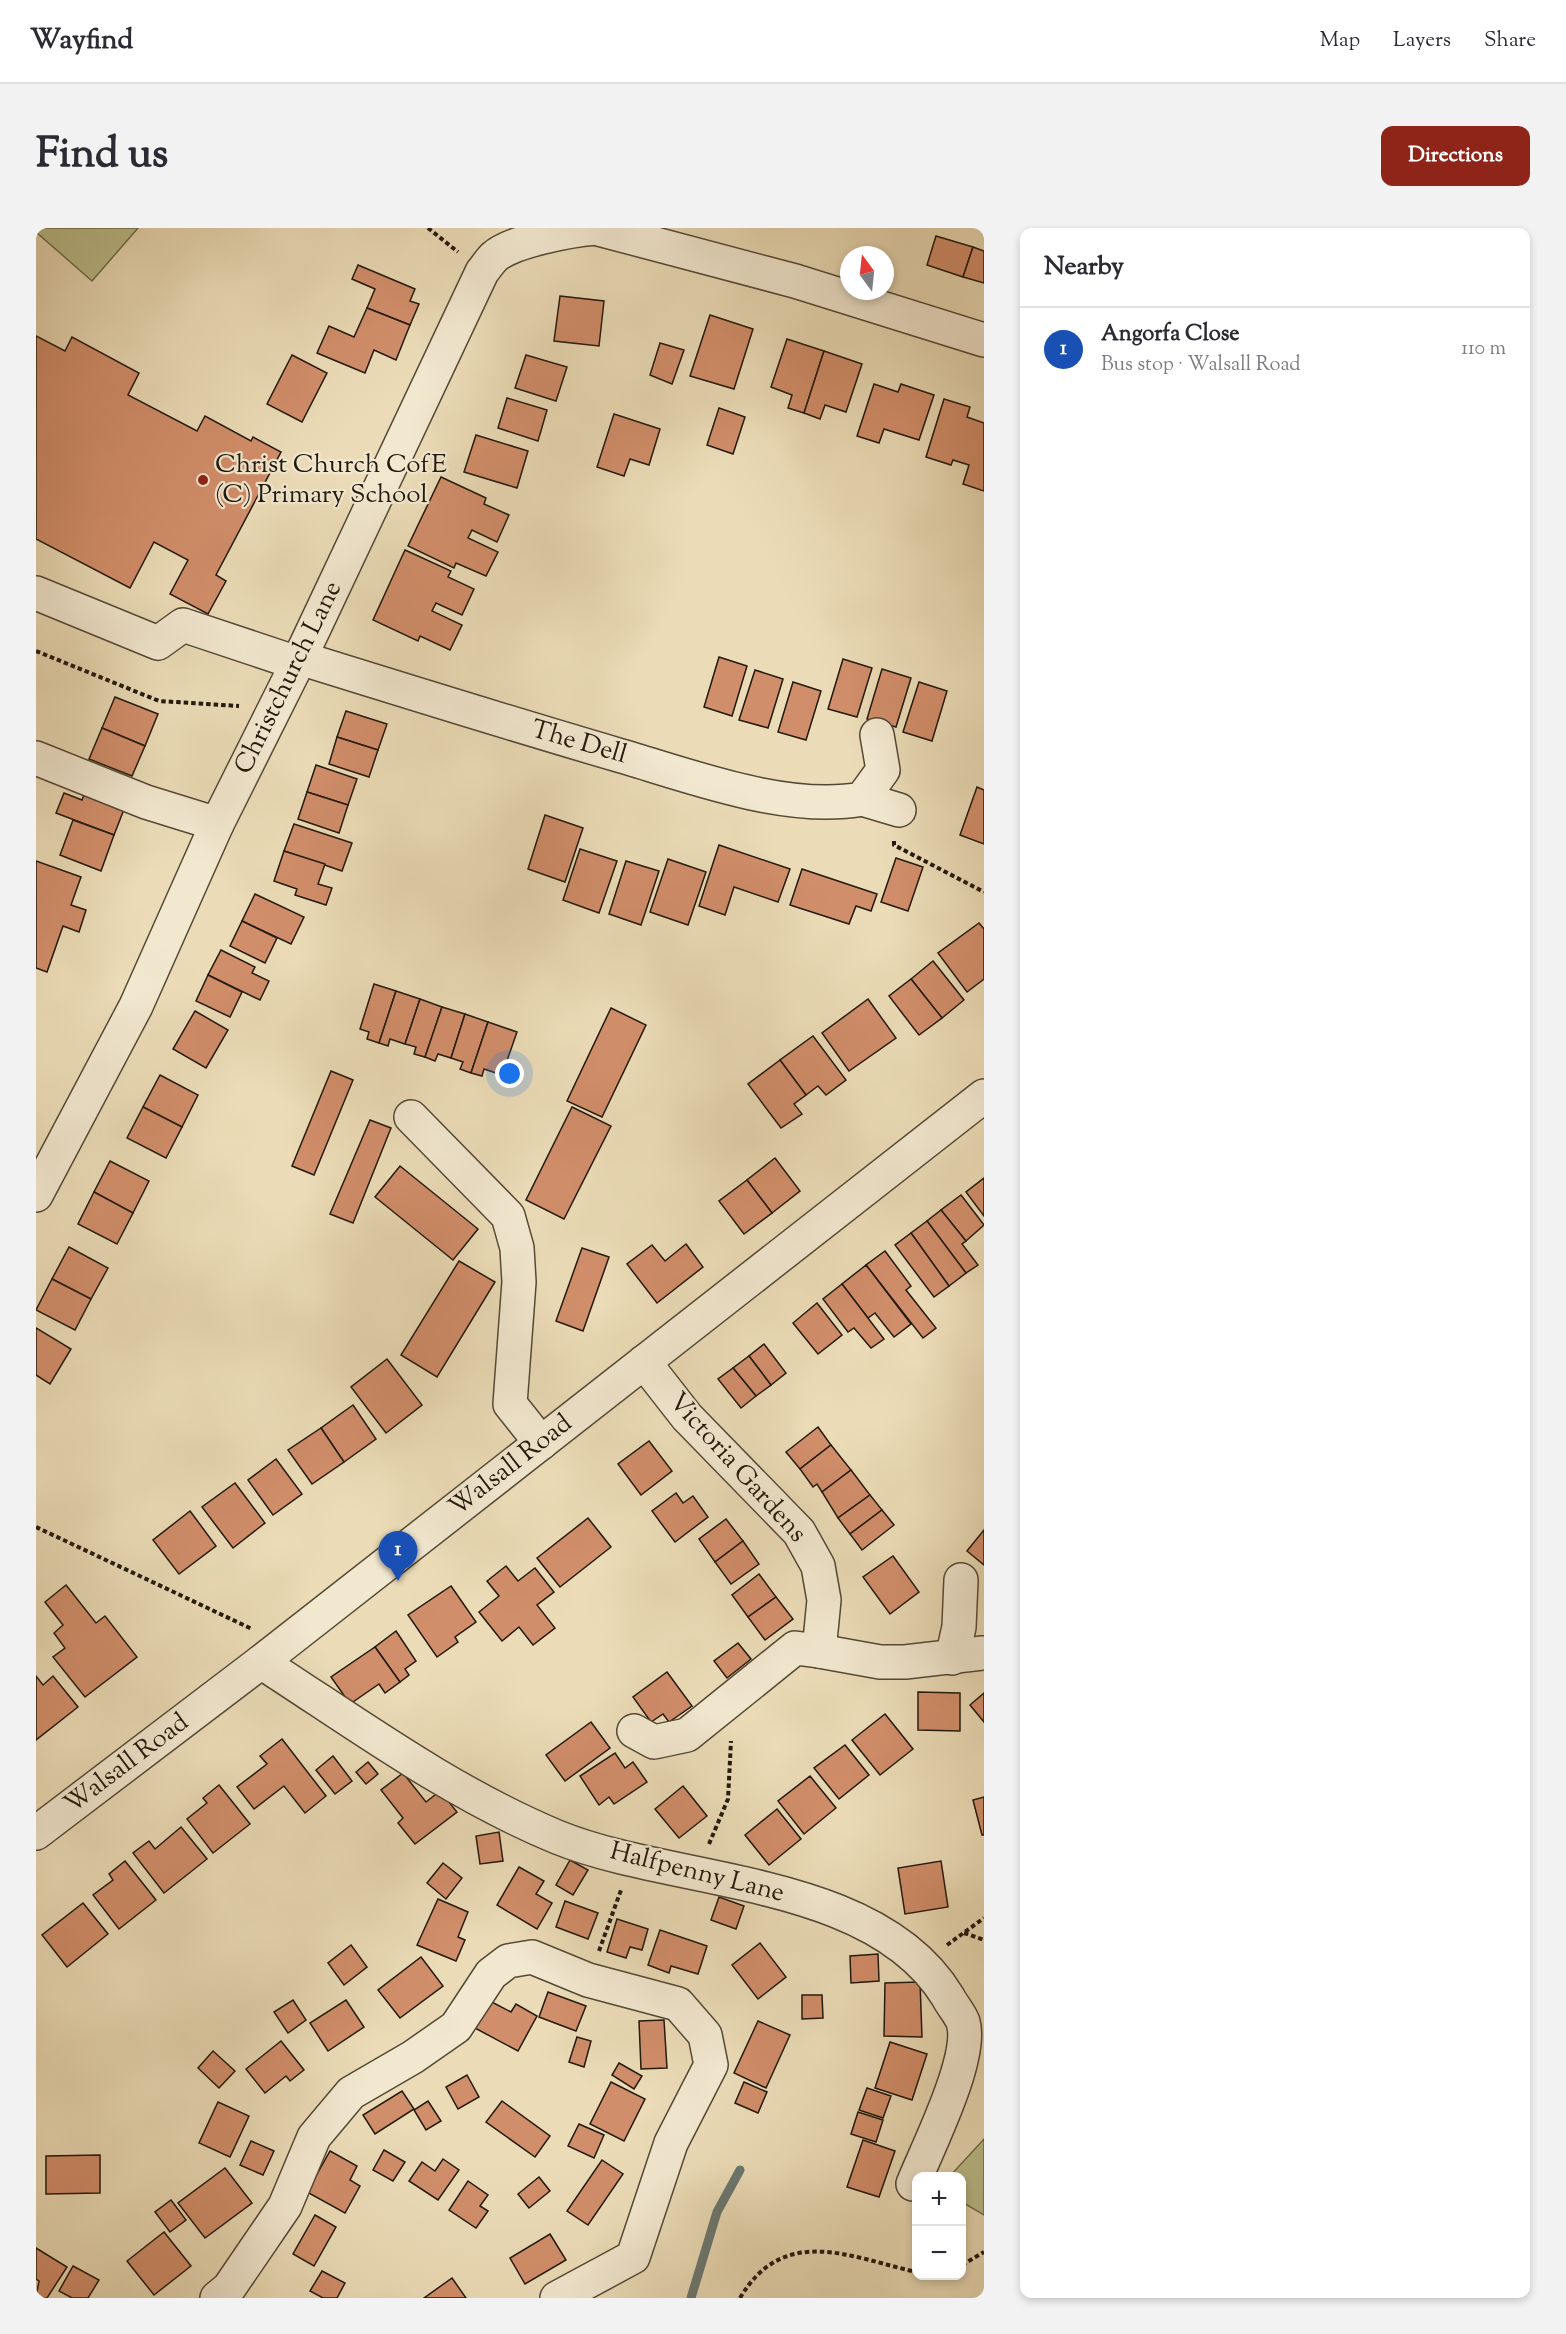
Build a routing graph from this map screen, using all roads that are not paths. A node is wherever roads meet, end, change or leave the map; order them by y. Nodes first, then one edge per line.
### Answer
1 (595, 228) edge
2 (984, 340) edge
3 (36, 593) edge
4 (299, 660) junction
5 (877, 735) dead end
6 (36, 758) edge
7 (862, 799) junction
8 (899, 810) road end
9 (217, 824) junction
10 (984, 1096) edge
11 (411, 1117) dead end
12 (36, 1195) edge
13 (644, 1362) junction
14 (541, 1443) junction
15 (961, 1580) dead end
16 (819, 1651) junction
17 (272, 1653) junction
18 (967, 1655) edge
19 (634, 1731) dead end
20 (36, 1833) edge
21 (973, 2068) edge
22 (919, 2172) edge
23 (217, 2298) edge
24 (557, 2298) edge

1 - 2 street, Christchurch Lane
1 - 4 street, Christchurch Lane
3 - 4 street, The Dell
4 - 7 street, The Dell
4 - 9 street, Christchurch Lane
5 - 7 street
6 - 9 street
7 - 8 street, The Dell
9 - 12 street, Christchurch Lane
10 - 13 street, Walsall Road
11 - 14 street
13 - 14 street, Walsall Road
13 - 16 street, Victoria Gardens
14 - 17 street, Walsall Road
15 - 18 street
16 - 18 street
16 - 19 street
17 - 20 street, Walsall Road
17 - 21 street, Halfpenny Lane
21 - 22 street, Halfpenny Lane
23 - 24 street

